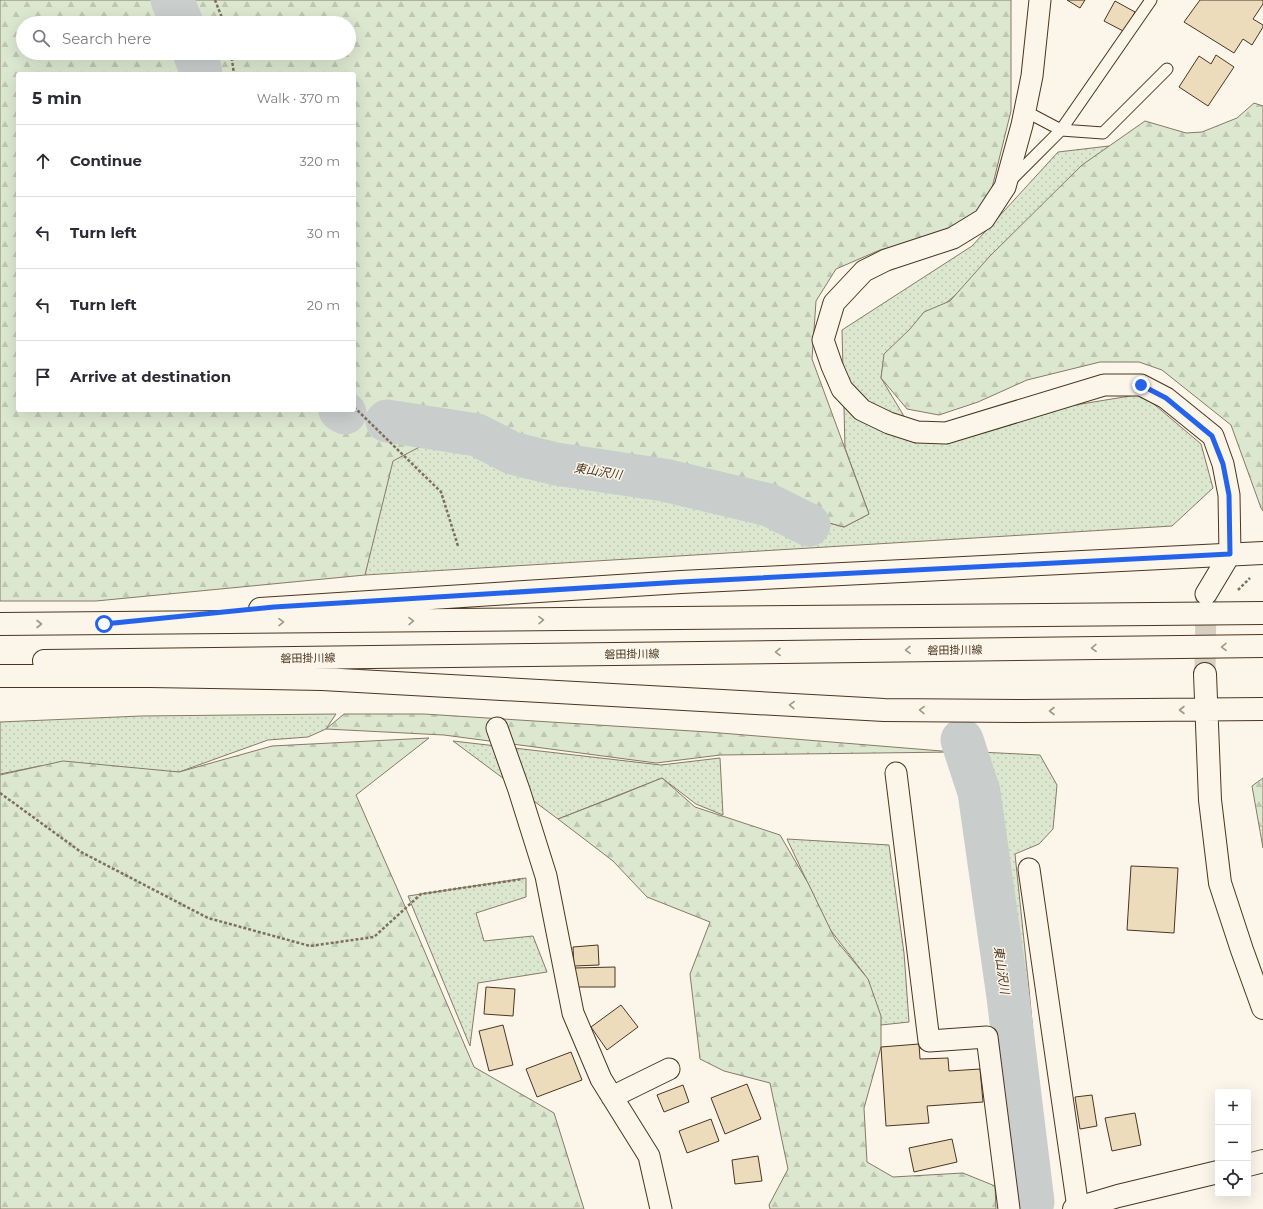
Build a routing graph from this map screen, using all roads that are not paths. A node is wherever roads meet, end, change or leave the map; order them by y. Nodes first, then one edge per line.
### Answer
1 (1040, 0) edge
2 (1151, 0) edge
3 (1167, 70) dead end
4 (1025, 111) junction
5 (1061, 130) junction
6 (1005, 187) junction
7 (1263, 553) edge
8 (1230, 554) junction
9 (1206, 594) tunnel mouth
10 (1263, 613) edge
11 (0, 624) edge
12 (104, 624) junction
13 (1263, 646) edge
14 (0, 661) edge
15 (1205, 674) tunnel mouth
16 (0, 676) edge
17 (1263, 709) edge
18 (1206, 710) junction
19 (497, 728) dead end
20 (896, 773) dead end
21 (1029, 870) dead end
22 (1263, 1008) edge
23 (669, 1069) dead end
24 (612, 1097) junction
25 (1263, 1161) edge
26 (1251, 1164) edge
27 (1215, 1173) edge
28 (1076, 1208) edge
29 (661, 1209) edge
30 (1009, 1209) edge

1 - 4 street
2 - 5 lane
3 - 5 lane
4 - 5 lane
4 - 6 street
5 - 6 lane
6 - 8 street
7 - 8 main road
8 - 9 street
8 - 12 main road
12 -> 10 main road
11 -> 12 main road
13 -> 14 main road, 磐田掛川線
15 - 18 main road
18 -> 16 main road
17 - 18 main road
18 - 22 main road
19 - 24 street
20 - 30 street
21 - 28 street
23 - 24 street
24 - 29 street
25 - 26 main road
27 - 28 main road

